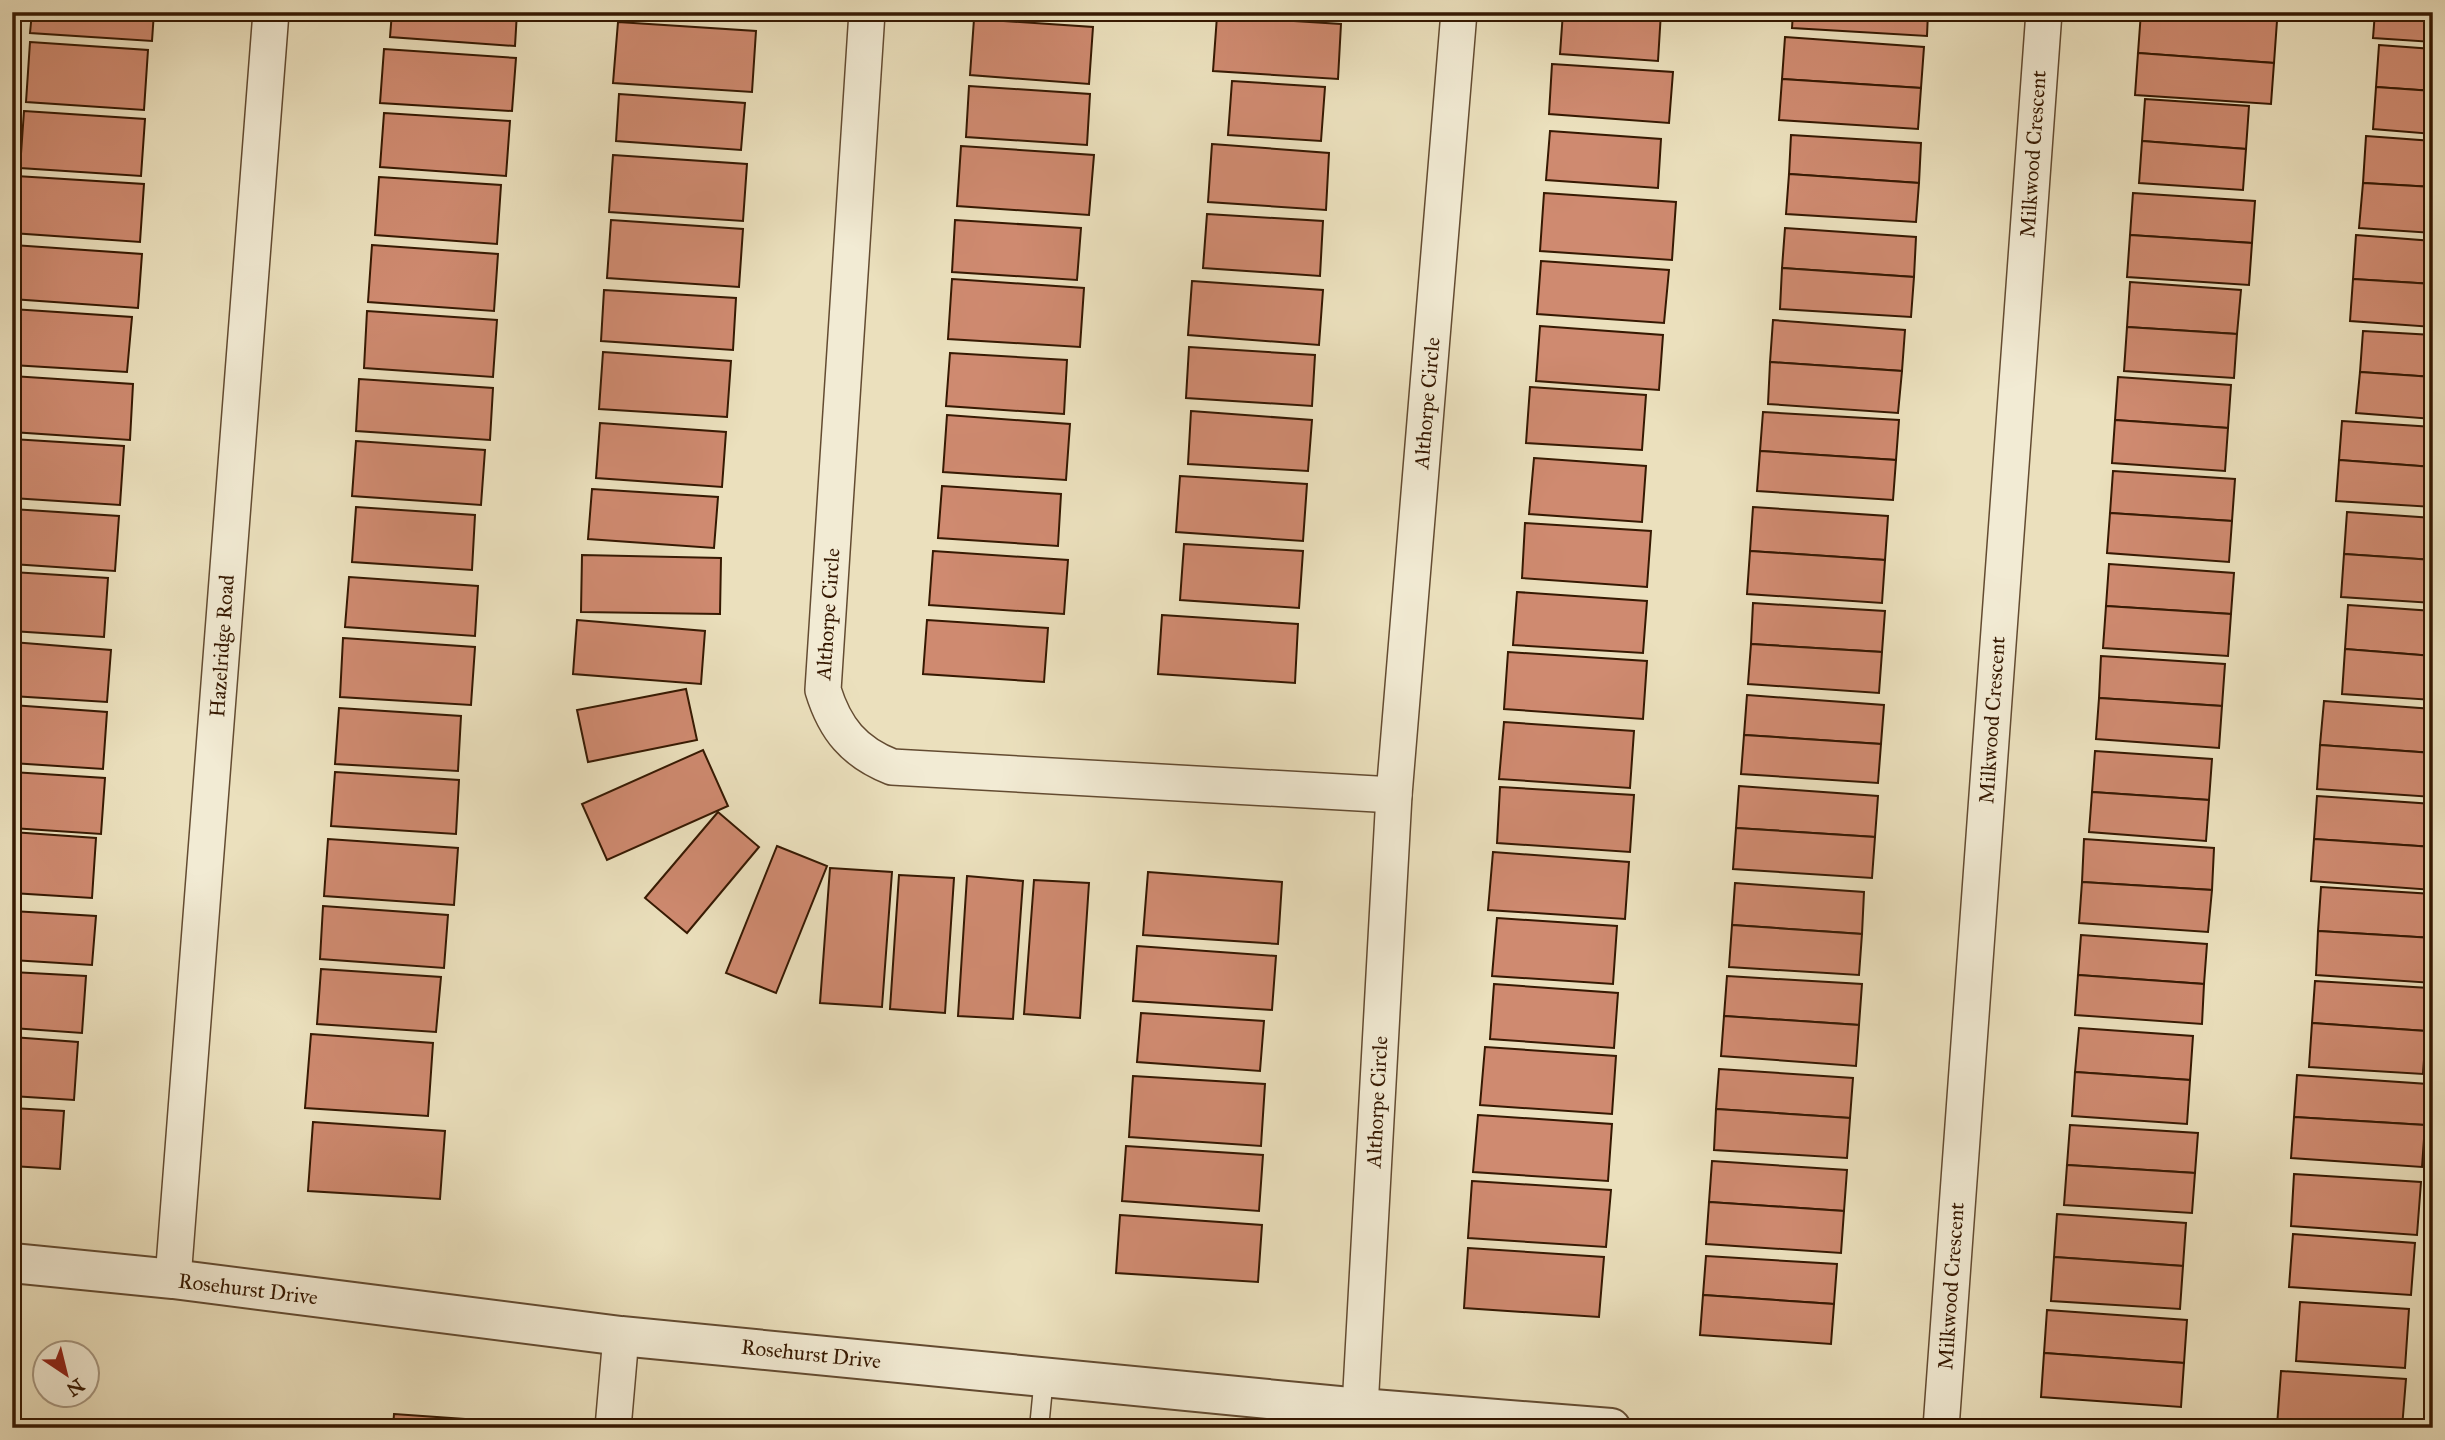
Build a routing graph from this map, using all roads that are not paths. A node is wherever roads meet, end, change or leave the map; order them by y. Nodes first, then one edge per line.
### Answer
1 (271, 12) edge
2 (867, 12) edge
3 (1459, 12) edge
4 (2044, 12) edge
5 (1394, 795) junction
6 (12, 1263) edge
7 (173, 1279) junction
8 (621, 1336) junction
9 (1044, 1377) junction
10 (1360, 1408) junction
11 (1488, 1423) edge
12 (613, 1428) edge
13 (1039, 1428) edge
14 (1611, 1428) edge
15 (1941, 1428) edge

1 - 7 street, Hazelridge Road
2 - 5 street, Althorpe Circle
3 - 5 street, Althorpe Circle
4 - 15 street, Milkwood Crescent
5 - 10 street, Althorpe Circle
6 - 7 street, Rosehurst Drive
7 - 8 street, Rosehurst Drive
8 - 9 street, Rosehurst Drive
8 - 12 street
9 - 10 street, Rosehurst Drive
9 - 13 lane
10 - 11 street, Rosehurst Drive
11 - 14 street, Rosehurst Drive

